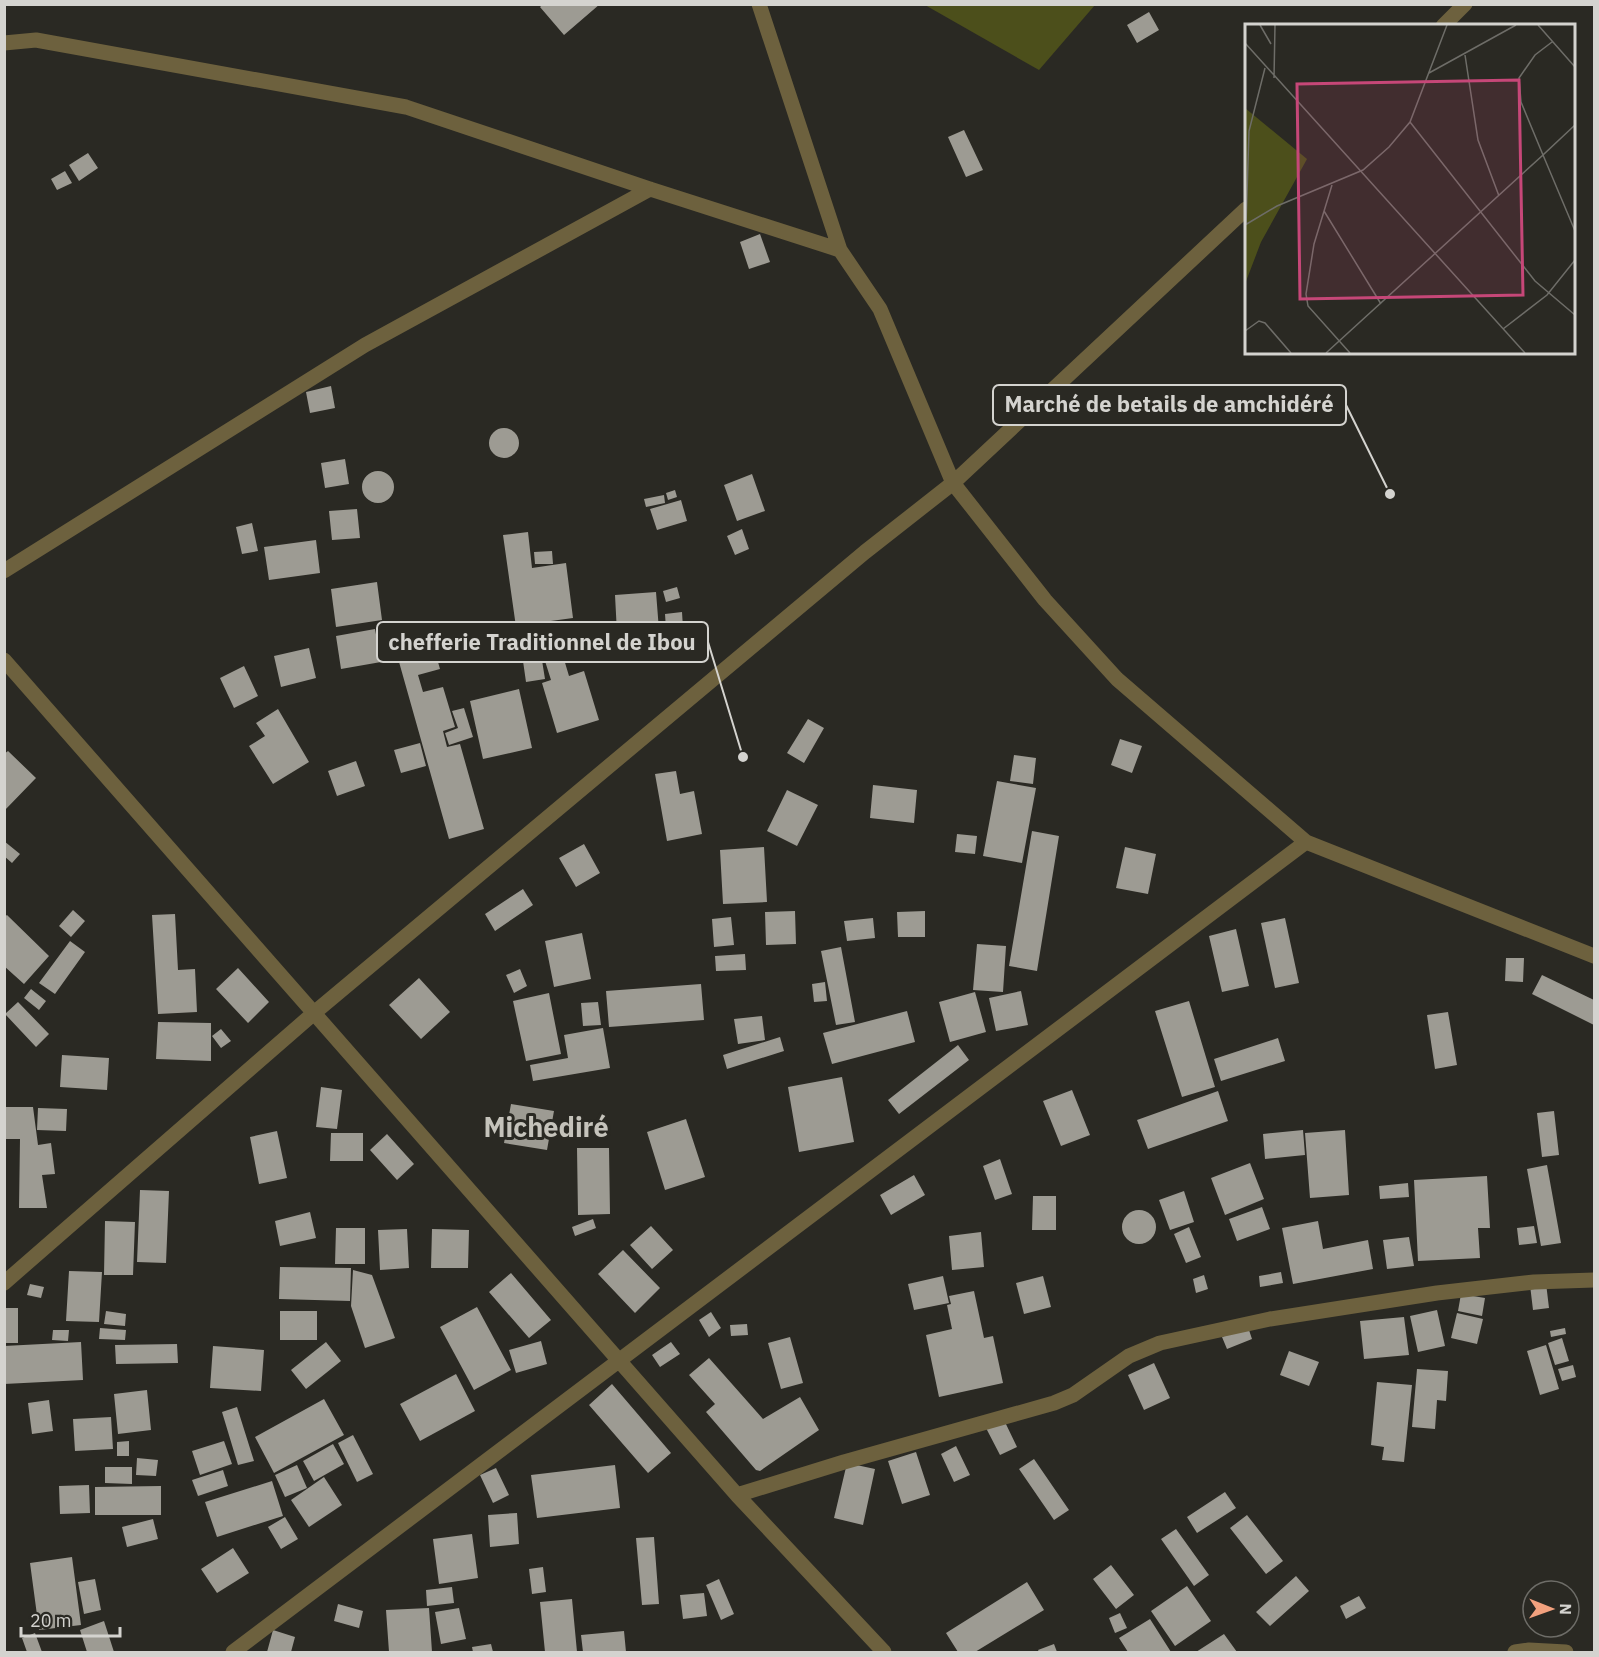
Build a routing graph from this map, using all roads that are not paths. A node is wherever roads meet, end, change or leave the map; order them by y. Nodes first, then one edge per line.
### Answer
1 (759, 4) edge
2 (1465, 4) edge
3 (1445, 24) edge
4 (4, 43) edge
5 (650, 189) junction
6 (1245, 210) edge
7 (840, 250) junction
8 (953, 483) junction
9 (4, 571) edge
10 (4, 660) edge
11 (1306, 842) junction
12 (1594, 956) edge
13 (314, 1013) junction
14 (1594, 1280) edge
15 (4, 1283) edge
16 (620, 1360) junction
17 (737, 1495) junction
18 (233, 1653) edge
19 (884, 1653) edge
20 (1515, 1653) edge
21 (1566, 1653) edge

1 - 7 street
2 - 3 street
4 - 5 street
5 - 7 street
5 - 9 street
6 - 8 street
7 - 8 street
8 - 11 street
8 - 13 street
10 - 13 street
11 - 12 street
11 - 16 street
13 - 15 street
13 - 16 street
14 - 17 street
16 - 17 street
16 - 18 street
17 - 19 street
20 - 21 street

